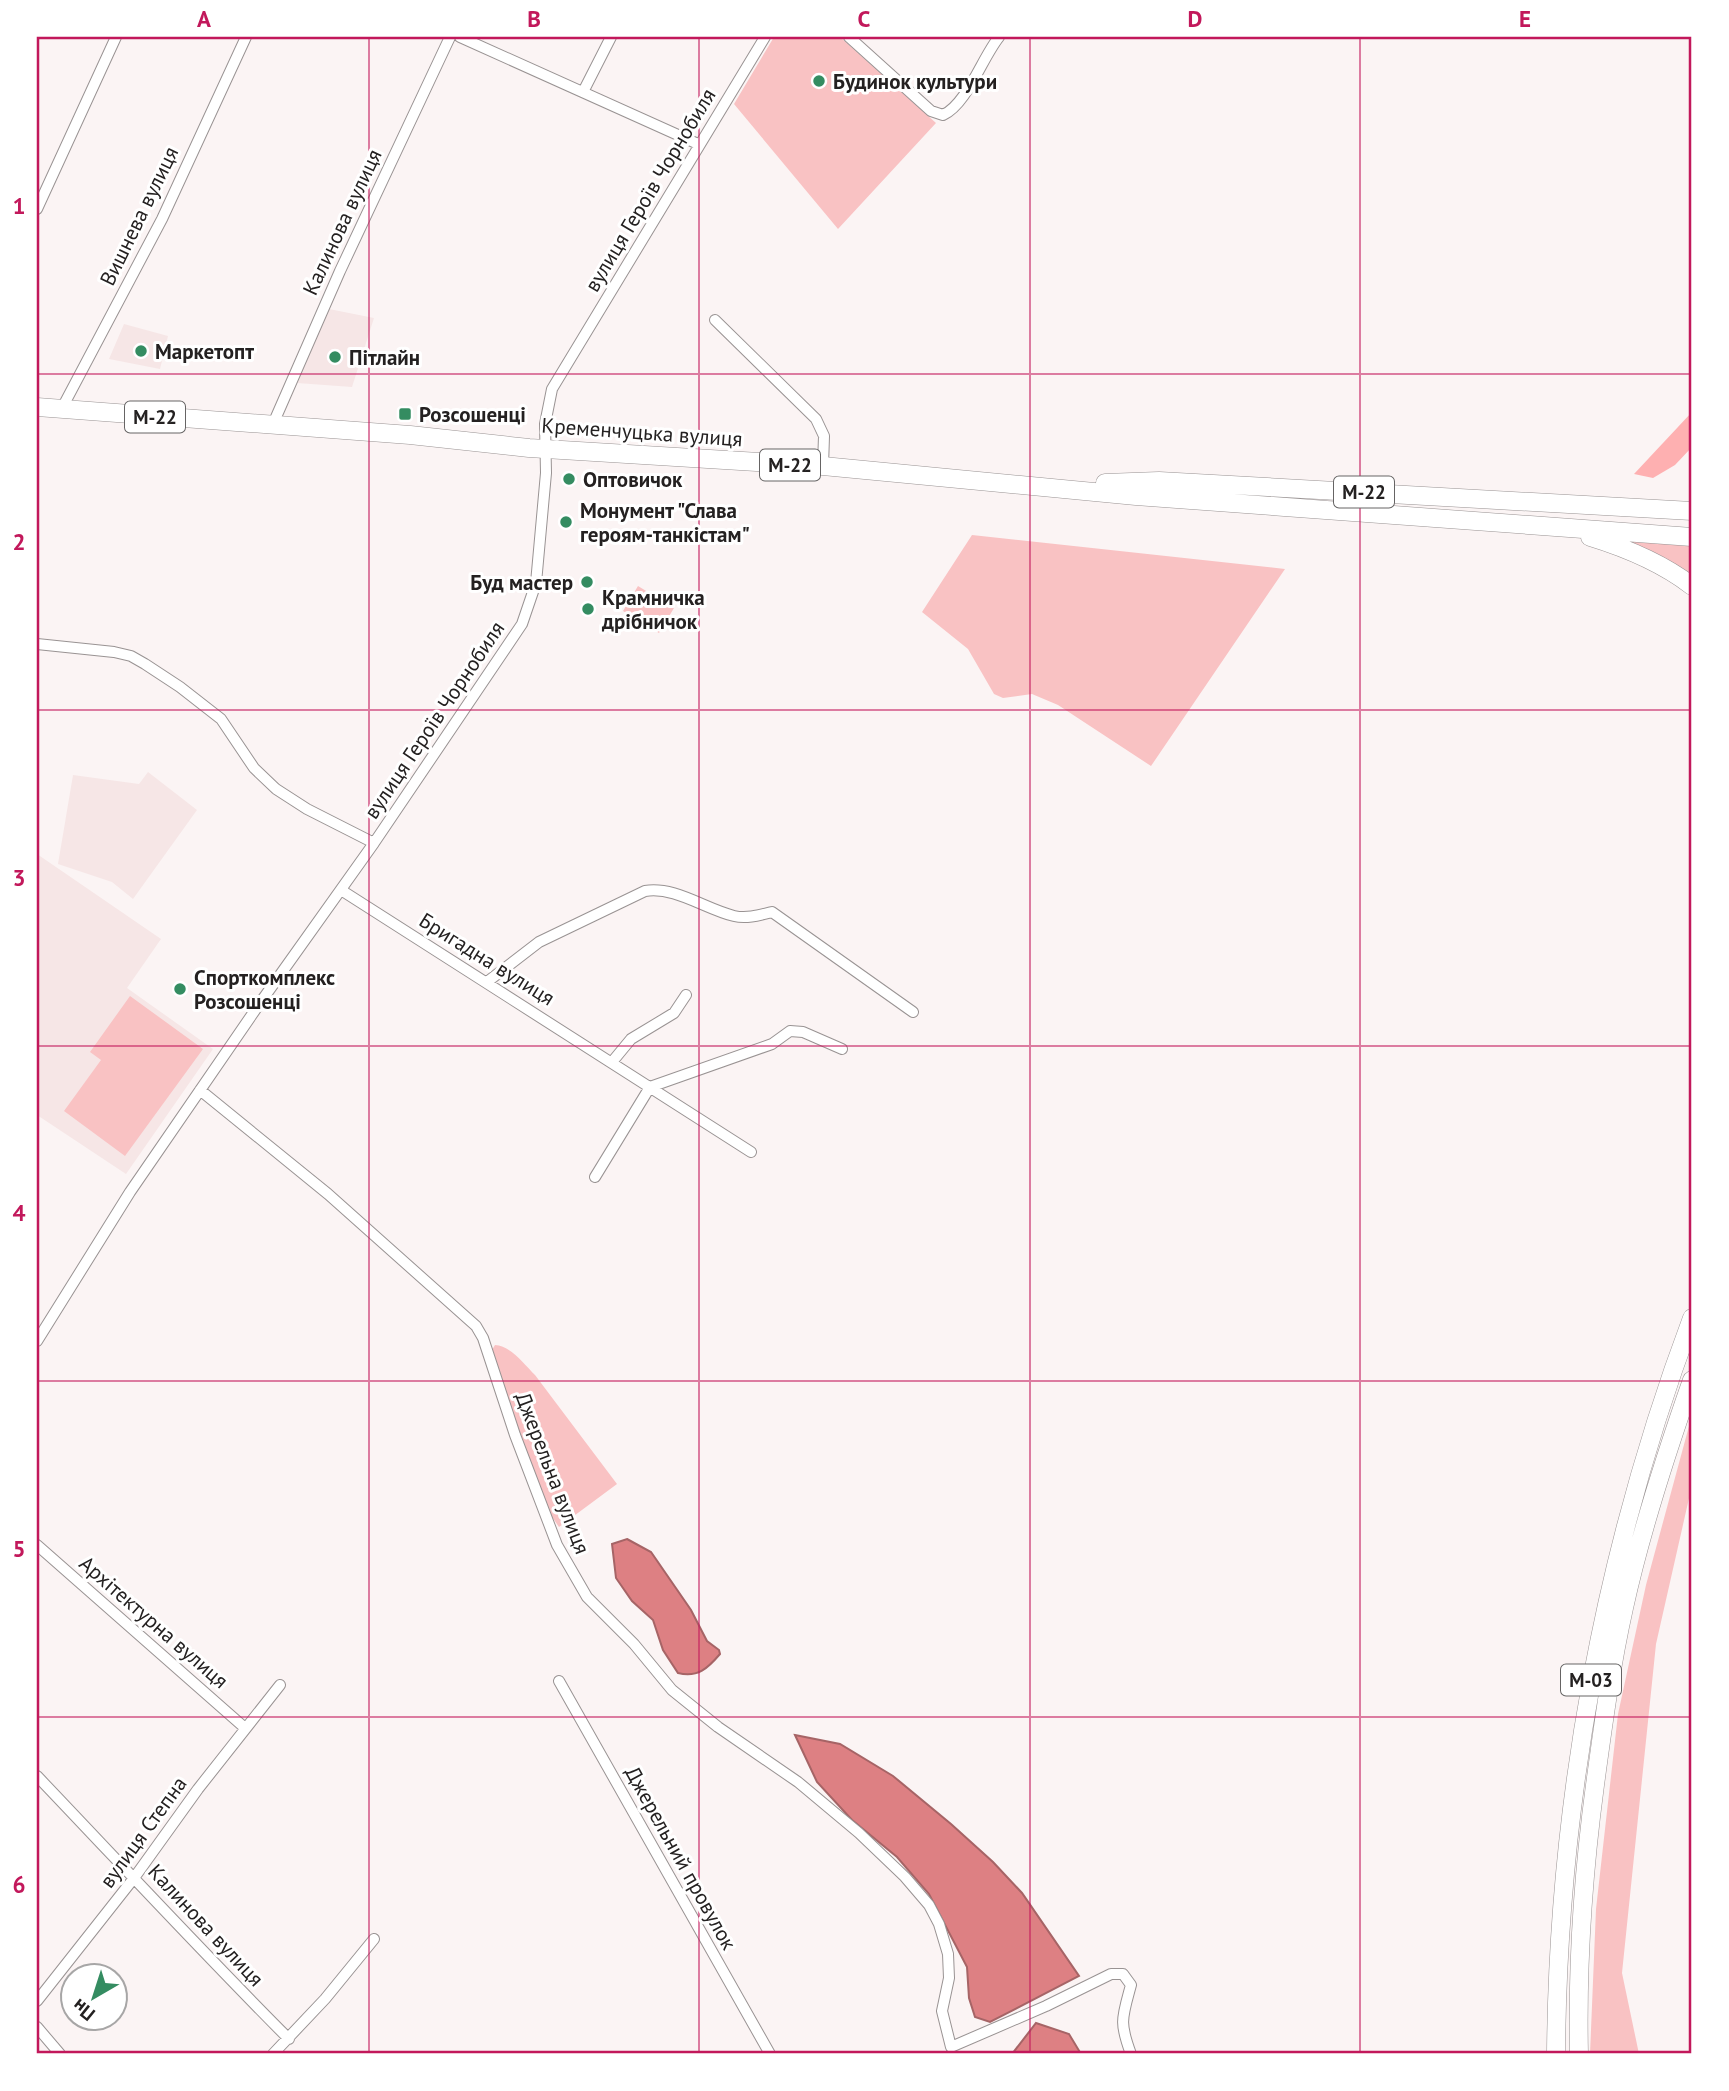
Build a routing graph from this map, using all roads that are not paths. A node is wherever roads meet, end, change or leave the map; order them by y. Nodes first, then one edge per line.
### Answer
1 (116, 37) edge
2 (246, 37) edge
3 (450, 37) edge
4 (460, 37) edge
5 (611, 37) edge
6 (765, 37) edge
7 (849, 37) edge
8 (999, 37) edge
9 (583, 92) junction
10 (698, 145) junction
11 (37, 209) edge
12 (715, 320) dead end
13 (37, 407) edge
14 (61, 410) junction
15 (273, 424) junction
16 (545, 449) junction
17 (823, 466) junction
18 (1035, 485) junction
19 (1692, 505) edge
20 (1640, 508) junction
21 (1692, 511) edge
22 (1556, 527) junction
23 (1692, 537) edge
24 (1692, 586) edge
25 (37, 644) edge
26 (374, 843) junction
27 (341, 890) junction
28 (487, 982) junction
29 (686, 995) dead end
30 (913, 1012) dead end
31 (842, 1049) dead end
32 (612, 1062) junction
33 (650, 1087) junction
34 (200, 1090) junction
35 (751, 1152) dead end
36 (595, 1177) dead end
37 (1692, 1318) edge
38 (37, 1341) edge
39 (1692, 1380) edge
40 (37, 1545) edge
41 (559, 1681) dead end
42 (280, 1685) dead end
43 (245, 1728) junction
44 (37, 1776) edge
45 (134, 1878) junction
46 (374, 1940) dead end
47 (37, 2001) edge
48 (37, 2027) edge
49 (289, 2039) junction
50 (57, 2053) edge
51 (273, 2054) edge
52 (770, 2054) edge
53 (1131, 2054) edge
54 (1556, 2054) edge
55 (1579, 2054) edge

1 - 11 street
2 - 14 street, Вишнева вулиця
3 - 15 street, Калинова вулиця
4 - 9 street
5 - 9 street
6 - 10 street, вулиця Героїв Чорнобиля
7 - 8 street
9 - 10 street
10 - 16 street, вулиця Героїв Чорнобиля
12 - 17 street
13 - 14 highway, Кременчуцька вулиця / М-22
14 - 15 highway, Кременчуцька вулиця / М-22
15 - 16 highway, Кременчуцька вулиця / М-22
16 - 17 highway, Кременчуцька вулиця / М-22
16 - 26 street, вулиця Героїв Чорнобиля
17 - 18 highway, Кременчуцька вулиця / М-22
18 - 20 highway, М-22
18 - 22 highway, М-22
19 - 20 highway
20 - 21 highway, М-22
22 - 23 highway, М-22
22 - 24 highway
25 - 26 street
26 - 27 street, вулиця Героїв Чорнобиля
27 - 28 street, Бригадна вулиця
27 - 34 street, вулиця Героїв Чорнобиля
28 - 30 street
28 - 32 street, Бригадна вулиця
29 - 32 street
31 - 33 street
32 - 33 street, Бригадна вулиця
33 - 35 street, Бригадна вулиця
33 - 36 street
34 - 38 street, вулиця Героїв Чорнобиля
34 - 53 street, Джерельна вулиця
37 - 54 highway, М-03
39 - 55 highway, М-03
40 - 43 street, Архітектурна вулиця
41 - 52 street, Джерельний провулок
42 - 43 street, вулиця Степна
43 - 45 street, вулиця Степна
44 - 45 street, Калинова вулиця
45 - 47 street, вулиця Степна
45 - 49 street, Калинова вулиця
46 - 49 street
48 - 50 street
49 - 51 street

